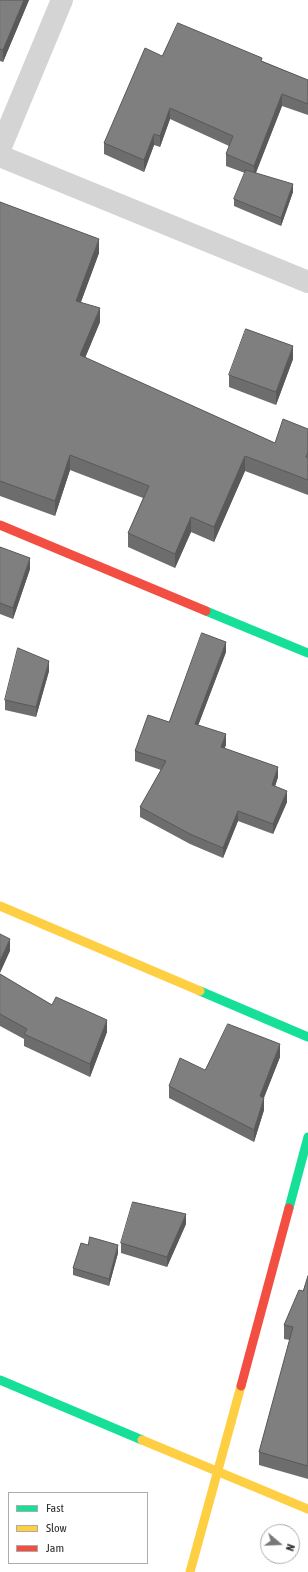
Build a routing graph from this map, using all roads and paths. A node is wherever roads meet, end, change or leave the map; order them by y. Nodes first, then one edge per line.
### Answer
1 (62, 0) edge
2 (0, 149) edge
3 (0, 156) edge
4 (308, 282) edge
5 (0, 525) edge
6 (308, 653) edge
7 (0, 906) edge
8 (308, 1037) edge
9 (308, 1137) edge
10 (0, 1380) edge
11 (217, 1471) junction
12 (308, 1509) edge
13 (190, 1572) edge

1 - 2 street
3 - 4 street
5 - 6 street
7 - 8 street
9 - 11 street
10 - 11 street
11 - 12 street
11 - 13 street

